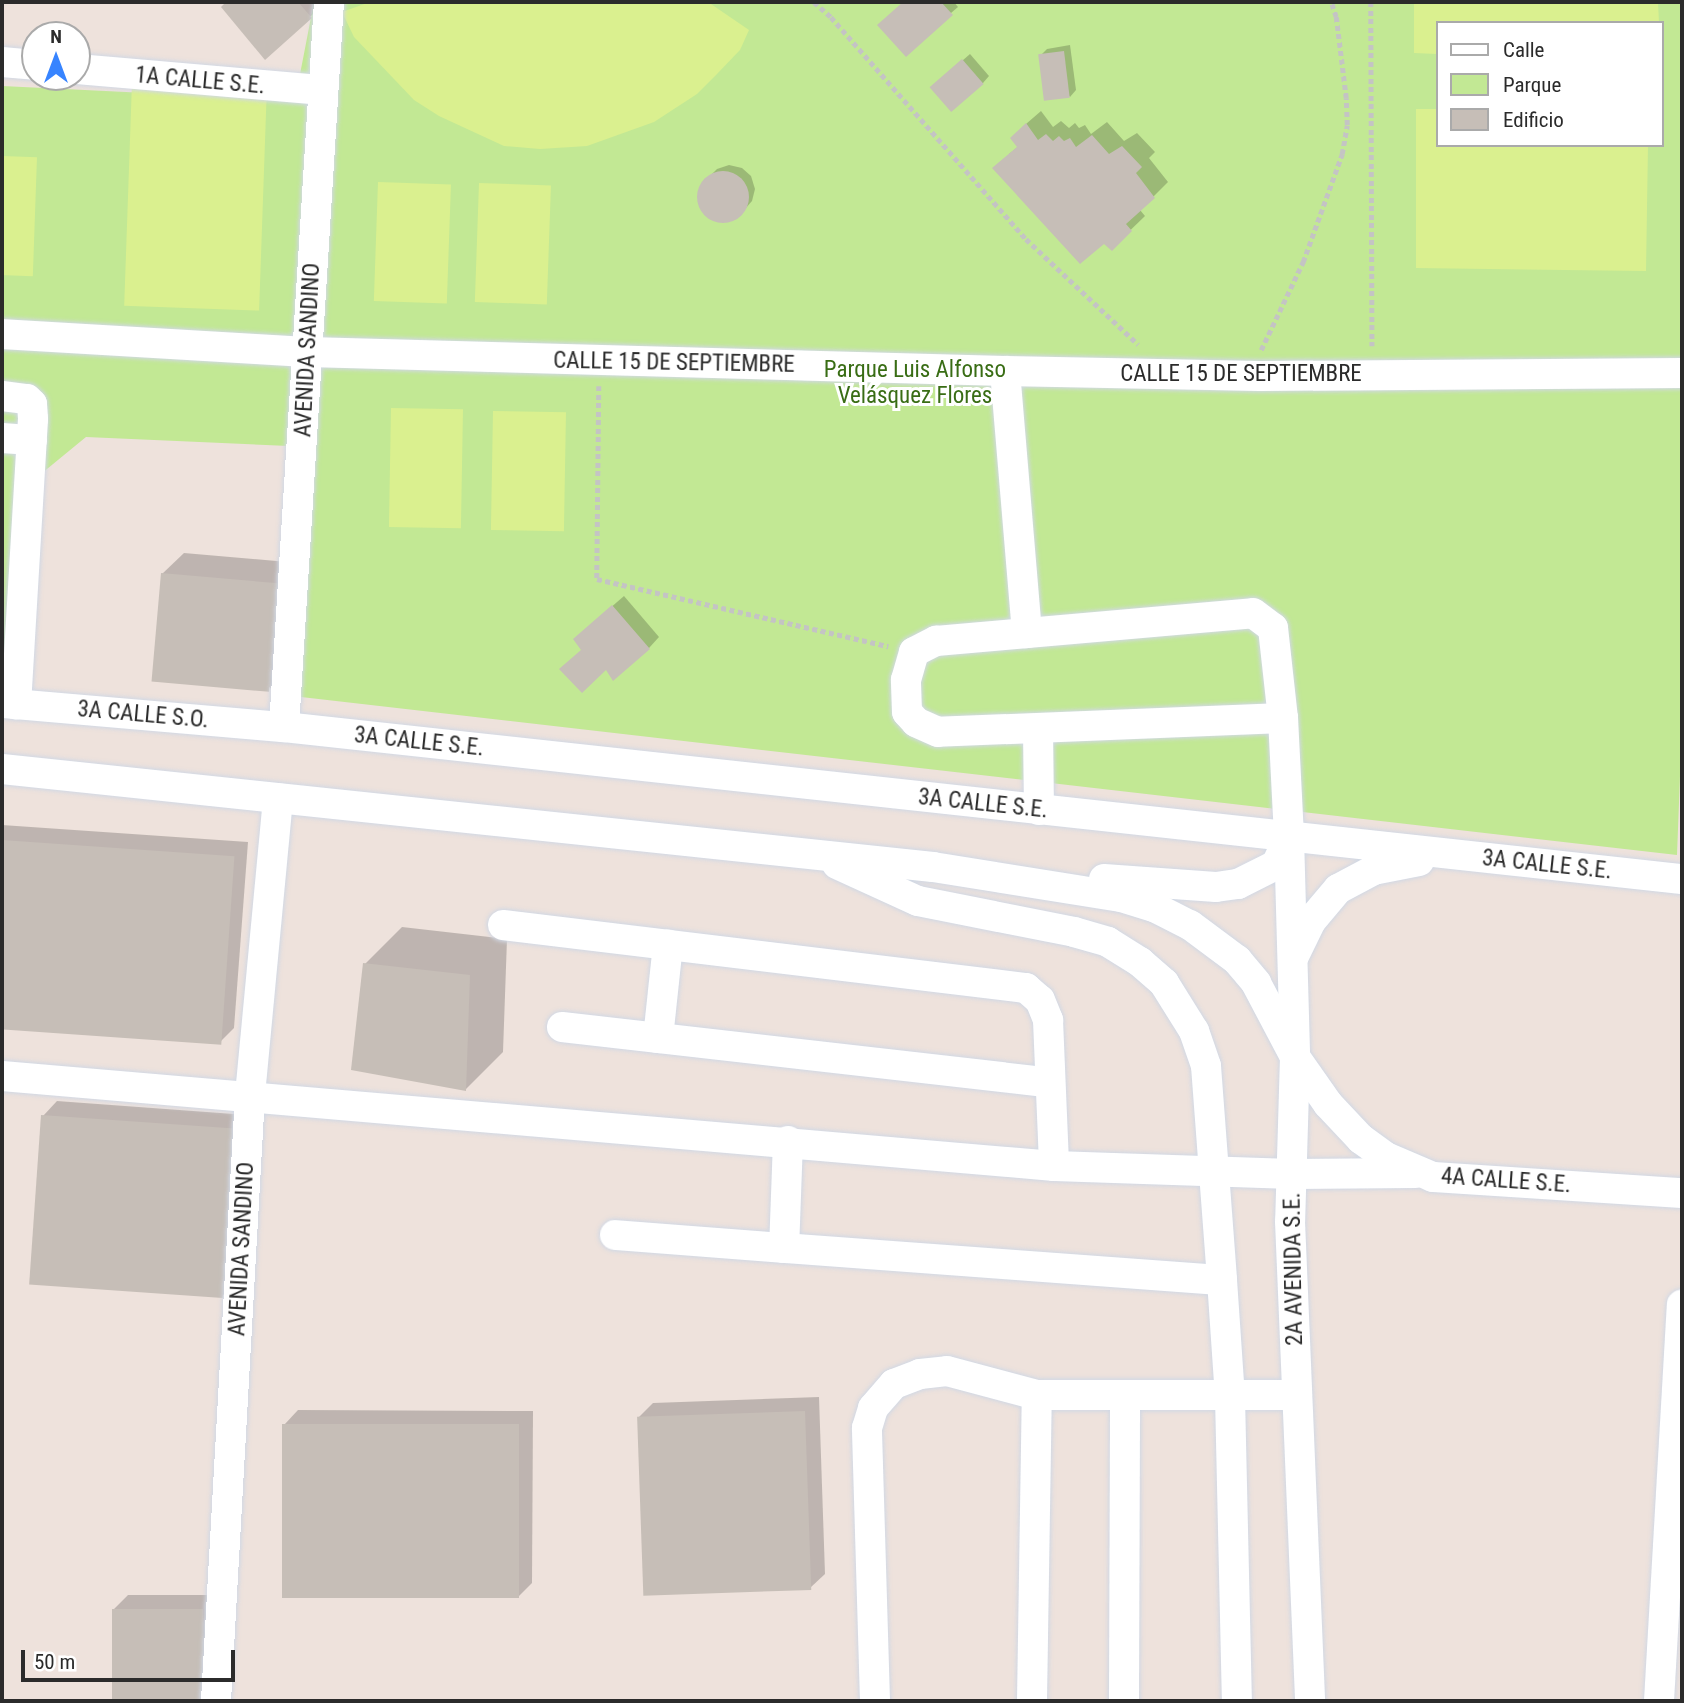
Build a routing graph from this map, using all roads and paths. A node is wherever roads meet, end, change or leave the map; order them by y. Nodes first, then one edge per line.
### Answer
1 (329, 2) edge
2 (814, 2) edge
3 (1331, 2) edge
4 (1371, 2) edge
5 (2, 62) edge
6 (21, 64) edge
7 (91, 70) edge
8 (323, 90) junction
9 (2, 334) edge
10 (308, 352) junction
11 (600, 361) junction
12 (1005, 370) junction
13 (1682, 373) edge
14 (1170, 374) junction
15 (1372, 375) junction
16 (1260, 376) junction
17 (2, 396) edge
18 (2, 438) edge
19 (32, 440) junction
20 (1027, 633) junction
21 (914, 652) junction
22 (9, 704) edge
23 (285, 713) junction
24 (1283, 719) junction
25 (1038, 729) junction
26 (2, 769) edge
27 (278, 798) junction
28 (1039, 810) junction
29 (1289, 837) junction
30 (815, 854) junction
31 (1461, 856) junction
32 (933, 867) junction
33 (1682, 879) edge
34 (503, 925) dead end
35 (668, 945) junction
36 (1293, 958) junction
37 (562, 1027) dead end
38 (658, 1038) junction
39 (1295, 1056) junction
40 (2, 1076) edge
41 (1051, 1083) junction
42 (250, 1095) junction
43 (788, 1141) junction
44 (1054, 1166) junction
45 (1216, 1172) junction
46 (1421, 1173) junction
47 (1292, 1174) junction
48 (1682, 1193) edge
49 (615, 1235) dead end
50 (784, 1248) junction
51 (1222, 1280) junction
52 (1682, 1306) edge
53 (1037, 1395) junction
54 (1297, 1395) junction
55 (1125, 1396) junction
56 (1230, 1397) junction
57 (216, 1701) edge
58 (875, 1701) edge
59 (1032, 1701) edge
60 (1124, 1701) edge
61 (1237, 1701) edge
62 (1310, 1701) edge
63 (1659, 1701) edge

1 - 8 street, AVENIDA SANDINO
2 - 14 path
3 - 16 path
4 - 15 path
5 - 6 street
7 - 8 street, 1A CALLE S.E.
8 - 10 street, AVENIDA SANDINO
9 - 10 street, CALLE 15 DE SEPTIEMBRE
10 - 11 street, CALLE 15 DE SEPTIEMBRE
10 - 23 street, AVENIDA SANDINO
11 - 12 street, CALLE 15 DE SEPTIEMBRE
11 - 21 path
12 - 14 street, CALLE 15 DE SEPTIEMBRE
12 - 20 street
13 - 15 street, CALLE 15 DE SEPTIEMBRE
14 - 16 street, CALLE 15 DE SEPTIEMBRE
15 - 16 street, CALLE 15 DE SEPTIEMBRE
17 - 19 street
18 - 19 street
19 - 22 street
20 - 21 street, 2A AVENIDA S.E.
20 - 24 street, 2A AVENIDA S.E.
21 - 25 street
22 - 23 street, 3A CALLE S.O.
23 - 28 street, 3A CALLE S.E.
24 - 25 street
24 - 29 street, 2A AVENIDA S.E.
25 - 28 street
26 - 27 street
27 - 30 street
27 - 42 street, AVENIDA SANDINO
28 - 29 street, 3A CALLE S.E.
29 - 31 street, 3A CALLE S.E.
29 - 32 street
29 - 36 street, 2A AVENIDA S.E.
30 - 32 street
30 - 45 street
31 - 33 street, 3A CALLE S.E.
31 - 36 street
32 - 39 street
34 - 35 street
35 - 38 street
35 - 41 street
36 - 39 street, 2A AVENIDA S.E.
37 - 38 street
38 - 41 street
39 - 46 street, 4A CALLE S.E.
39 - 47 street, 2A AVENIDA S.E.
40 - 42 street
41 - 44 street
42 - 43 street
42 - 57 street, AVENIDA SANDINO
43 - 44 street
43 - 50 street
44 - 45 street
45 - 47 street
45 - 51 street
46 - 47 street
46 - 48 street, 4A CALLE S.E.
47 - 54 street, 2A AVENIDA S.E.
49 - 50 street
50 - 51 street
51 - 56 street
52 - 63 street
53 - 55 street
53 - 58 street
53 - 59 street
54 - 56 street
54 - 62 street, 2A AVENIDA S.E.
55 - 56 street
55 - 60 street
56 - 61 street

